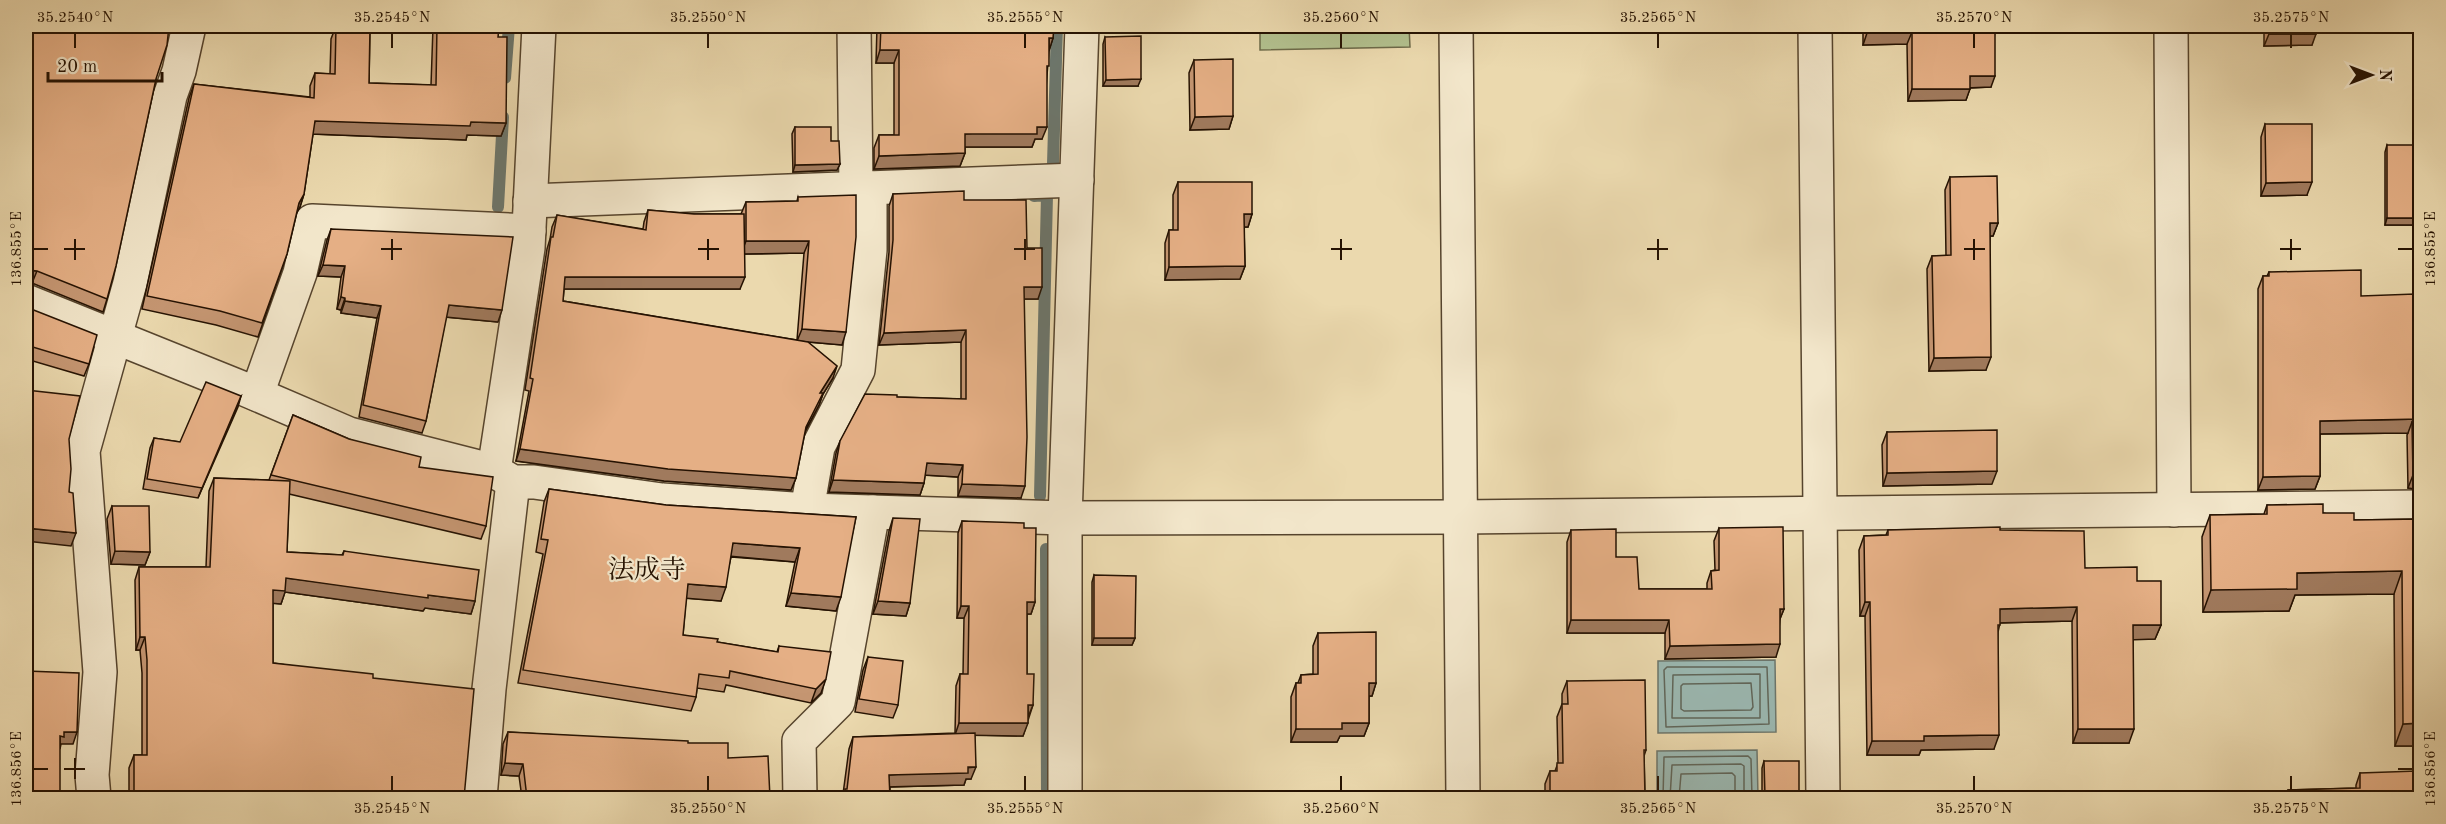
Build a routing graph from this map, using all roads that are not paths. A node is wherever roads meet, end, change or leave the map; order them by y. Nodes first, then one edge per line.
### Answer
1 (189, 26) edge
2 (539, 26) edge
3 (854, 26) edge
4 (1082, 26) edge
5 (1456, 26) edge
6 (1815, 26) edge
7 (2171, 26) edge
8 (1077, 180) junction
9 (863, 188) junction
10 (530, 216) junction
11 (26, 301) edge
12 (116, 336) junction
13 (257, 394) junction
14 (504, 477) junction
15 (2421, 507) edge
16 (807, 510) junction
17 (2174, 510) junction
18 (873, 512) junction
19 (1820, 513) junction
20 (1461, 517) junction
21 (1065, 518) junction
22 (94, 798) edge
23 (480, 798) edge
24 (800, 798) edge
25 (1065, 798) edge
26 (1463, 798) edge
27 (1823, 798) edge

1 - 12 street
2 - 10 street
3 - 9 street
4 - 8 street
5 - 20 street
6 - 19 street
7 - 17 street
8 - 9 street
8 - 21 street
9 - 10 street
9 - 16 street
10 - 13 street
10 - 14 street
11 - 12 street
12 - 13 street
12 - 22 street
13 - 14 street
14 - 16 street
14 - 23 street
15 - 17 street
16 - 18 street
17 - 19 street
18 - 21 street
18 - 24 street
19 - 20 street
19 - 27 street
20 - 21 street
20 - 26 street
21 - 25 street

